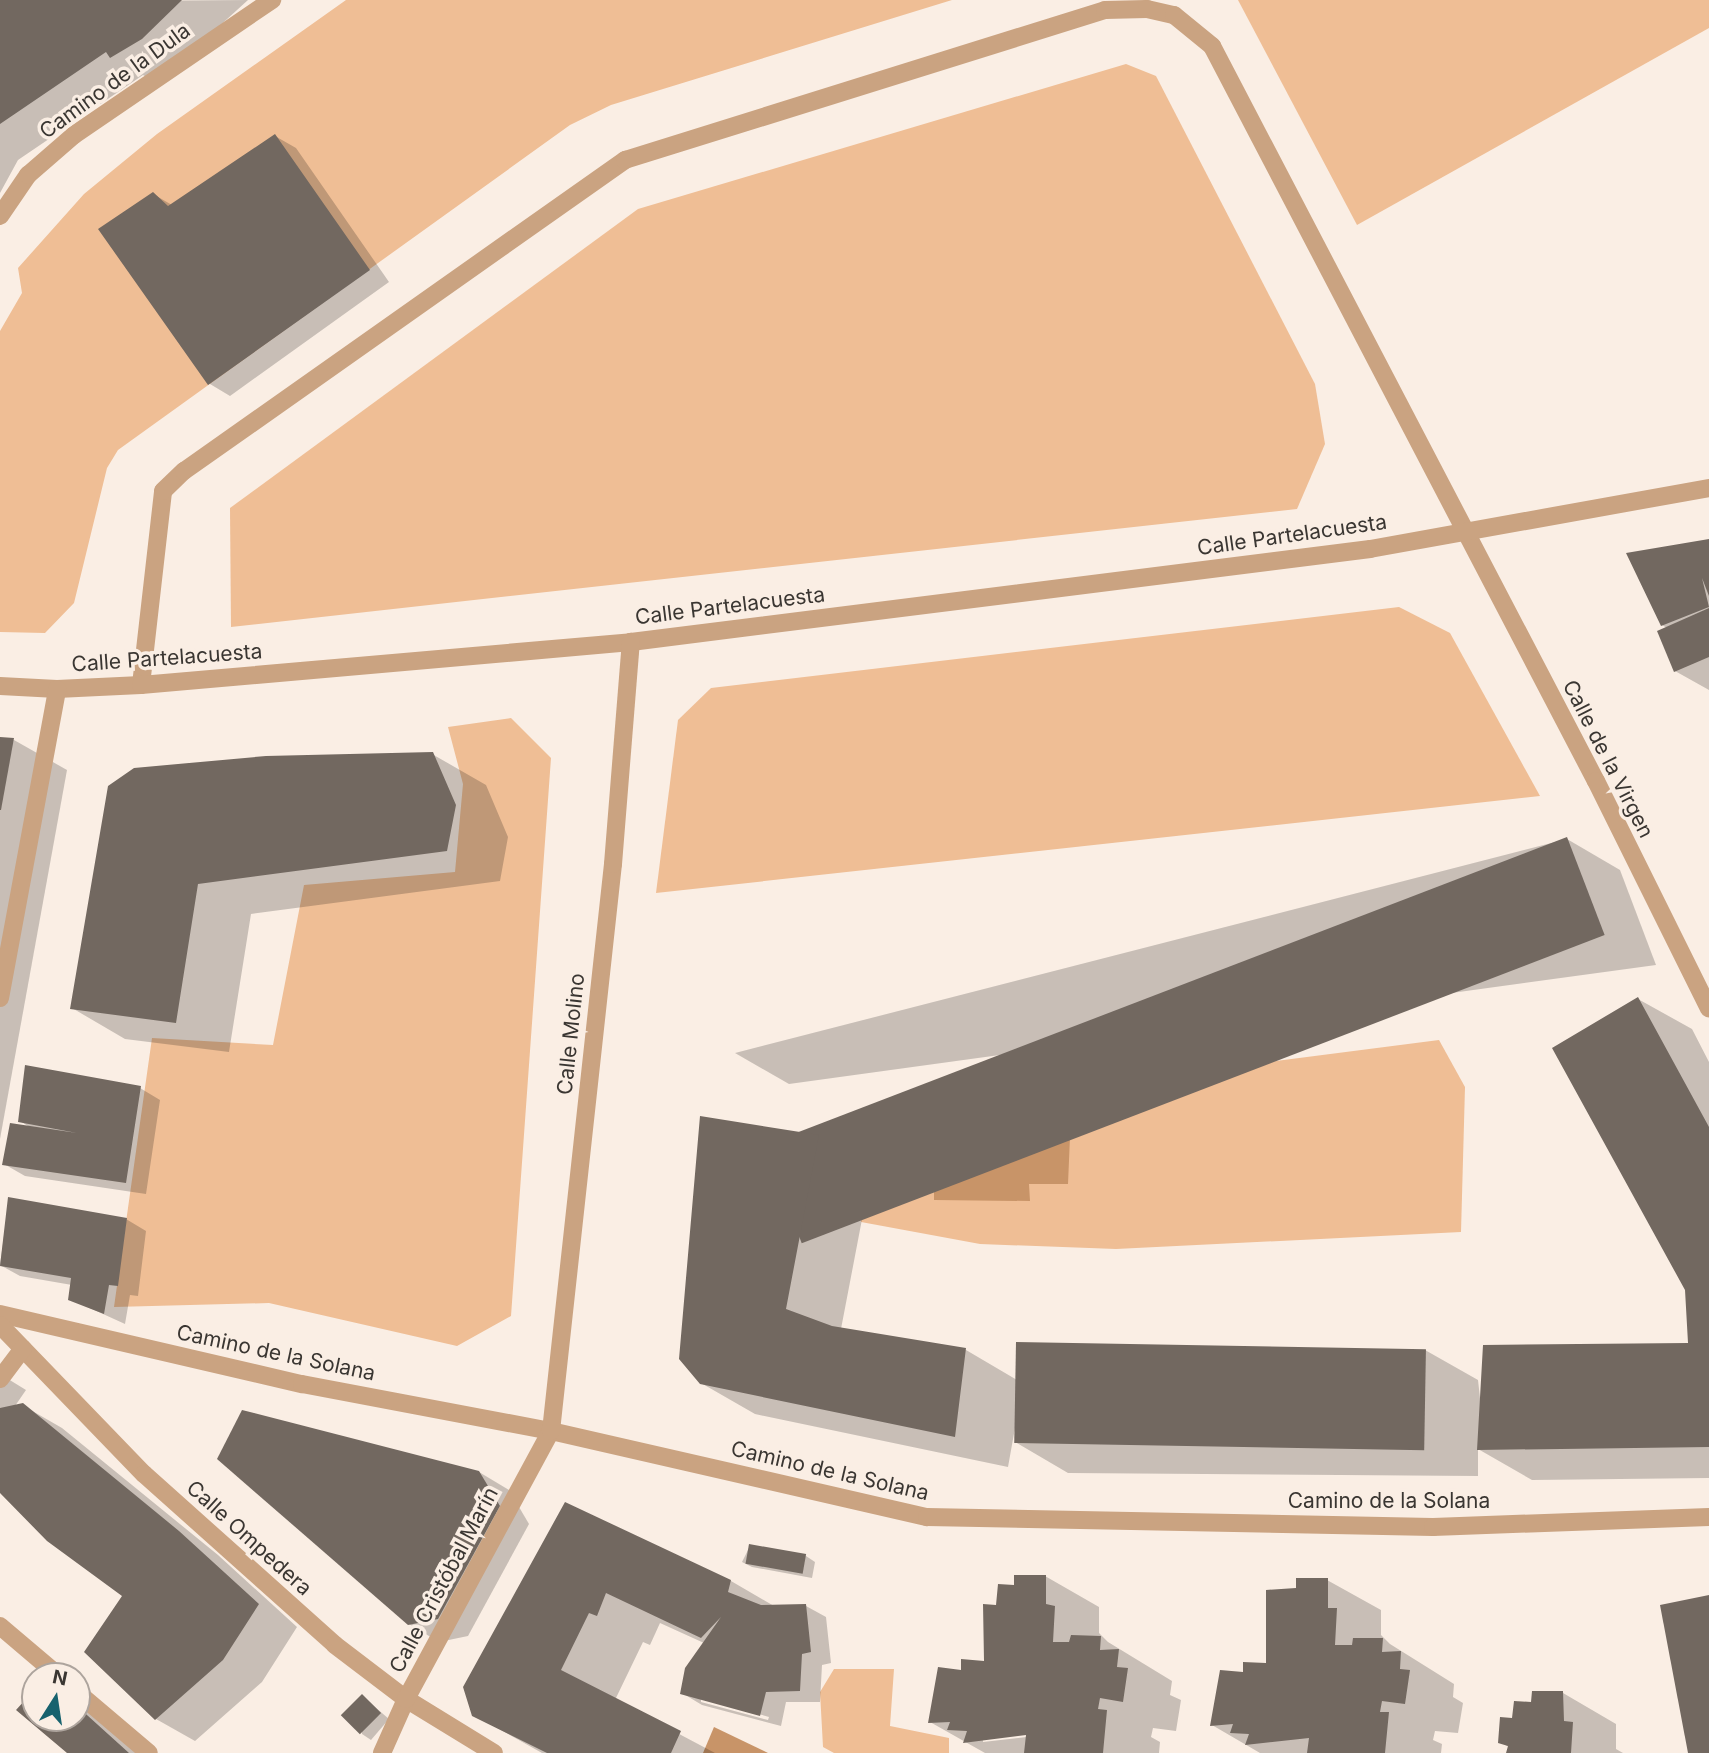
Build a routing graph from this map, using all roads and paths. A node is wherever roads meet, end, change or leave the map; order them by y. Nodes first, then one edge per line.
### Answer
1 (272, 0) edge
2 (0, 216) edge
3 (1709, 488) edge
4 (1462, 532) junction
5 (631, 642) junction
6 (0, 685) edge
7 (141, 685) junction
8 (57, 690) junction
9 (0, 998) edge
10 (1709, 1009) edge
11 (0, 1314) edge
12 (0, 1325) edge
13 (23, 1349) junction
14 (0, 1379) edge
15 (551, 1431) junction
16 (1709, 1517) edge
17 (0, 1626) edge
18 (42, 1662) edge
19 (406, 1699) junction
20 (91, 1704) edge
21 (149, 1753) edge
22 (382, 1753) edge
23 (494, 1753) edge

1 - 2 street, Camino de la Dula
3 - 4 street, Calle Partelacuesta
4 - 5 street, Calle Partelacuesta
4 - 7 street, Calle de la Virgen
4 - 10 street, Calle de la Virgen
5 - 7 street, Calle Partelacuesta
5 - 15 street, Calle Molino
6 - 8 street, Calle Partelacuesta
7 - 8 street, Calle Partelacuesta
8 - 9 street
11 - 15 street, Camino de la Solana
12 - 13 street, Calle Ompedera
13 - 14 street
13 - 19 street, Calle Ompedera
15 - 16 street, Camino de la Solana
15 - 19 street, Calle Cristóbal Marín
17 - 18 street
19 - 22 street, Calle Cristóbal Marín
19 - 23 street, Calle Ompedera
20 - 21 street

